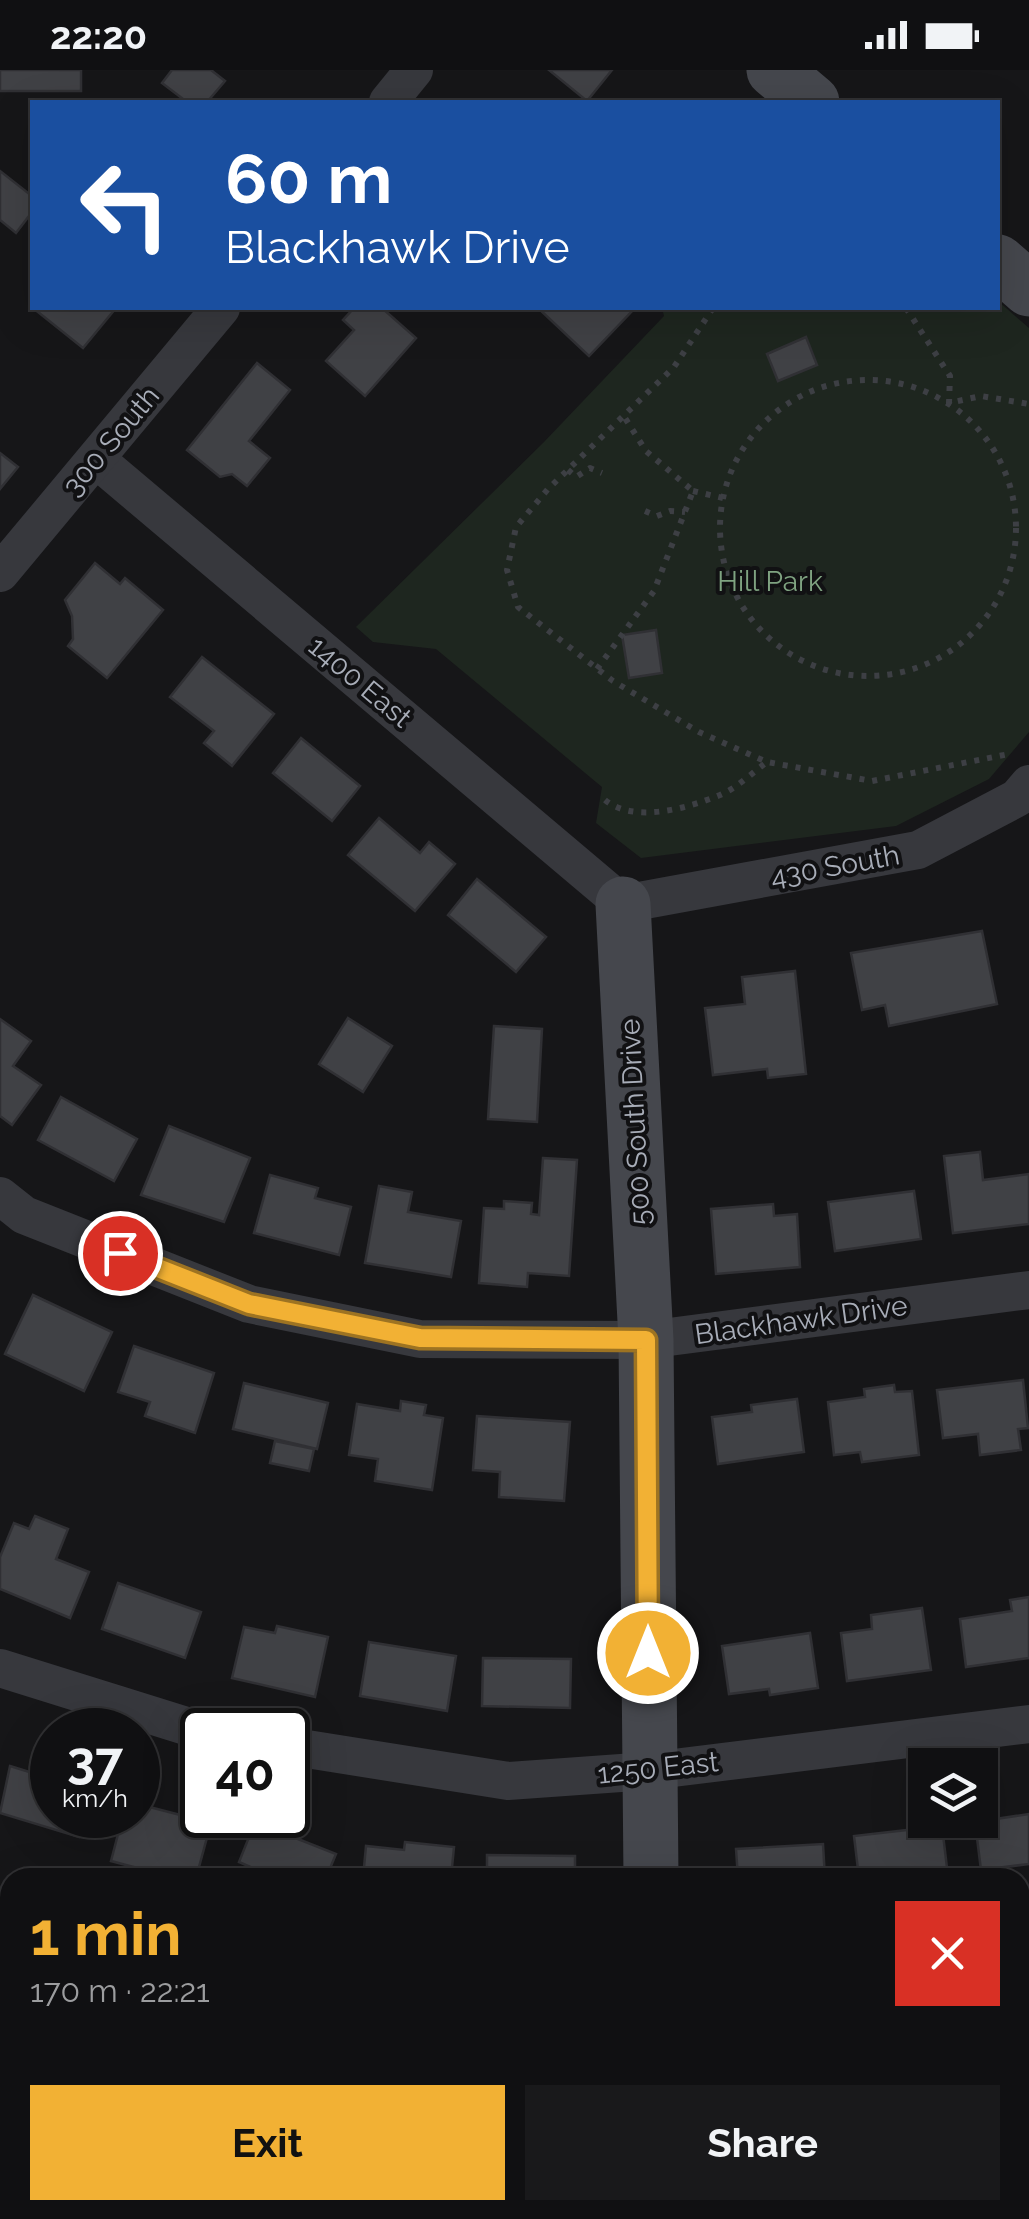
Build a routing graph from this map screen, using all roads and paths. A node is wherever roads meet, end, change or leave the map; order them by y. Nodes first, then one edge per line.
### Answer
1 (414, 70) edge
2 (390, 100) edge
3 (1000, 264) edge
4 (1029, 289) edge
5 (219, 310) edge
6 (711, 310) edge
7 (907, 310) edge
8 (949, 402) junction
9 (1029, 404) edge
10 (625, 418) junction
11 (97, 460) junction
12 (568, 470) junction
13 (602, 473) dead end
14 (692, 492) junction
15 (722, 498) junction
16 (646, 511) dead end
17 (685, 512) junction
18 (0, 574) edge
19 (597, 669) junction
20 (767, 762) junction
21 (1020, 769) edge
22 (605, 800) dead end
23 (624, 904) junction
24 (8, 1217) edge
25 (1029, 1290) edge
26 (646, 1340) junction
27 (0, 1668) edge
28 (1029, 1724) edge
29 (180, 1725) edge
30 (310, 1750) edge
31 (649, 1770) junction
32 (651, 1868) edge

1 - 2 street
3 - 4 street
5 - 11 street, 300 South
6 - 10 path
7 - 8 path
8 - 9 path
8 - 15 path
8 - 15 path
10 - 12 path
10 - 14 path
11 - 18 street, 300 South
11 - 23 street, 1400 East
12 - 13 path
12 - 19 path
14 - 15 path
14 - 17 path
16 - 17 path
17 - 19 path
19 - 20 path
20 - 21 path
20 - 22 path
21 - 23 street, 430 South
23 - 26 street, 500 South Drive
24 - 26 street, Blackhawk Drive
25 - 26 street, Blackhawk Drive
26 - 31 street, 500 South Drive
27 - 29 street
28 - 31 street, 1250 East
30 - 31 street, 1250 East
31 - 32 street, 500 South Drive

